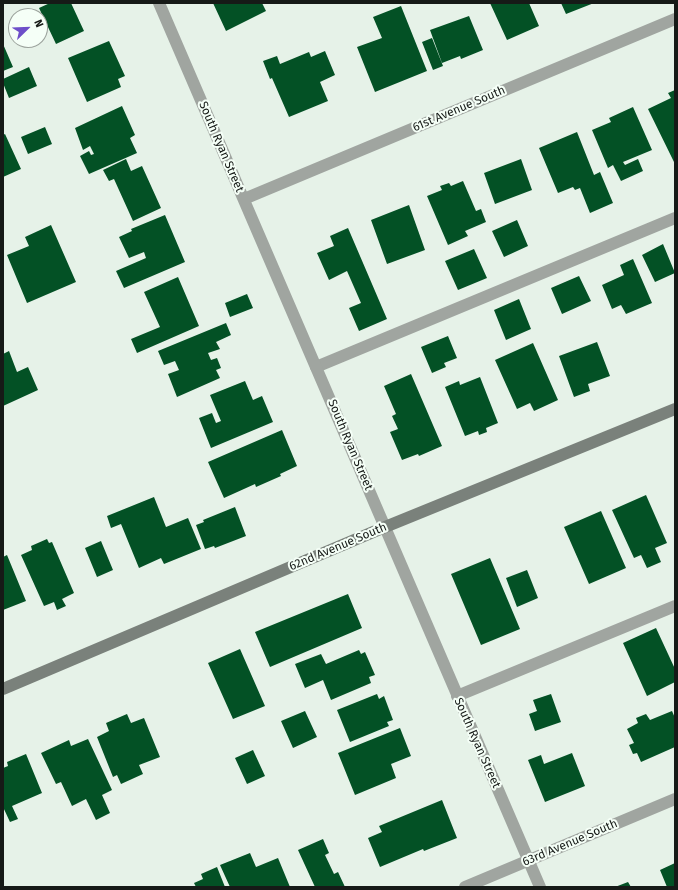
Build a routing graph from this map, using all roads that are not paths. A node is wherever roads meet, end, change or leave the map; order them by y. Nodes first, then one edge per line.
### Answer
1 (159, 3) edge
2 (675, 19) edge
3 (244, 199) junction
4 (675, 218) edge
5 (316, 367) junction
6 (675, 409) edge
7 (385, 527) junction
8 (675, 606) edge
9 (3, 690) edge
10 (457, 696) junction
11 (675, 799) edge
12 (528, 861) junction
13 (465, 887) edge
14 (540, 887) edge

1 - 3 street, South Ryan Street
2 - 3 street, 61st Avenue South
3 - 5 street, South Ryan Street
4 - 5 street
5 - 7 street, South Ryan Street
6 - 7 street, 62nd Avenue South
7 - 9 street, 62nd Avenue South
7 - 10 street, South Ryan Street
8 - 10 street
10 - 12 street, South Ryan Street
11 - 12 street, 63rd Avenue South
12 - 13 street, 63rd Avenue South
12 - 14 street, South Ryan Street

